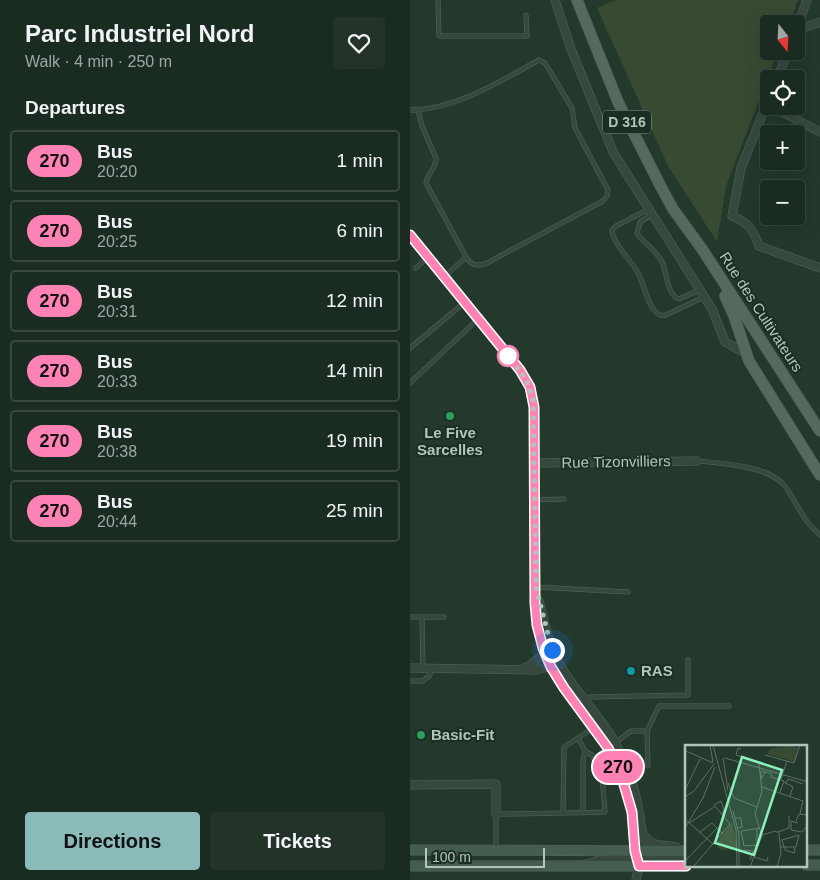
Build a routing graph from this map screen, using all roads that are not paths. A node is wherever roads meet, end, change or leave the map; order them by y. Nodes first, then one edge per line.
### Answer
1 (438, 0) edge
2 (555, 0) edge
3 (577, 0) edge
4 (585, 0) edge
5 (807, 0) edge
6 (526, 15) dead end
7 (802, 15) edge
8 (820, 22) edge
9 (805, 27) edge
10 (410, 110) edge
11 (418, 110) junction
12 (764, 115) edge
13 (790, 115) edge
14 (820, 132) edge
15 (651, 212) junction
16 (410, 235) edge
17 (693, 236) junction
18 (702, 249) junction
19 (428, 257) junction
20 (466, 257) junction
21 (416, 268) dead end
22 (820, 268) edge
23 (444, 277) junction
24 (702, 293) junction
25 (465, 302) junction
26 (478, 319) junction
27 (762, 342) junction
28 (410, 348) edge
29 (746, 353) junction
30 (410, 383) edge
31 (820, 426) edge
32 (820, 431) edge
33 (697, 461) joint
34 (534, 463) junction
35 (820, 475) edge
36 (564, 499) dead end
37 (535, 500) junction
38 (820, 535) edge
39 (536, 587) junction
40 (628, 592) dead end
41 (410, 617) edge
42 (422, 617) junction
43 (444, 617) dead end
44 (550, 654) junction
45 (688, 660) dead end
46 (554, 664) junction
47 (410, 668) edge
48 (427, 668) junction
49 (522, 669) junction
50 (410, 681) edge
51 (581, 702) junction
52 (729, 706) dead end
53 (598, 725) junction
54 (647, 731) junction
55 (578, 738) junction
56 (611, 745) junction
57 (585, 751) junction
58 (648, 766) dead end
59 (410, 785) edge
60 (563, 813) junction
61 (583, 813) junction
62 (496, 814) junction
63 (642, 832) junction
64 (410, 850) edge
65 (685, 850) edge
66 (685, 850) edge
67 (496, 851) junction
68 (638, 856) junction
69 (685, 856) edge
70 (410, 866) edge
71 (685, 866) edge
72 (636, 880) edge

1 - 6 lane
2 - 15 street
3 - 17 main road, Rue des Cultivateurs / D 316
4 - 17 main road, Rue des Cultivateurs / D 316
5 - 7 street
8 - 9 street
10 - 11 lane
11 - 20 lane
11 - 20 lane
12 - 22 street
13 - 14 street
15 - 24 street
15 - 24 lane
15 - 24 lane
16 - 19 street
17 - 18 main road, Rue des Cultivateurs / D 316
18 - 27 main road, Rue des Cultivateurs / D 316
18 - 29 main road
19 - 21 lane
19 - 23 street
20 - 23 lane
23 - 25 street
24 - 29 street
25 - 26 street
25 - 28 lane
26 - 30 lane
26 - 34 street
27 - 31 main road
27 - 32 main road, Rue des Cultivateurs / D 316
29 - 35 main road
33 - 34 street, Rue Tizonvilliers
33 - 38 lane
34 - 37 street
36 - 37 lane
37 - 39 street
39 - 40 lane
39 - 44 street
41 - 42 lane
42 - 43 lane
42 - 48 lane
44 - 46 street
44 - 49 street
45 - 51 lane
46 - 49 street
46 - 51 street
47 - 48 street
48 - 49 street
48 - 50 lane
51 - 53 street
52 - 54 lane
53 - 55 lane
53 - 56 street
54 - 56 lane
54 - 58 lane
55 - 57 lane
55 - 60 lane
56 - 63 street
56 - 68 street
57 - 61 lane
57 - 61 lane
59 - 62 street
60 - 61 lane
60 - 62 lane
62 - 67 lane
63 - 65 street
63 - 68 street
64 - 67 main road
66 - 68 main road
67 - 68 main road
68 - 69 street
68 - 70 main road
68 - 71 main road
68 - 72 street

